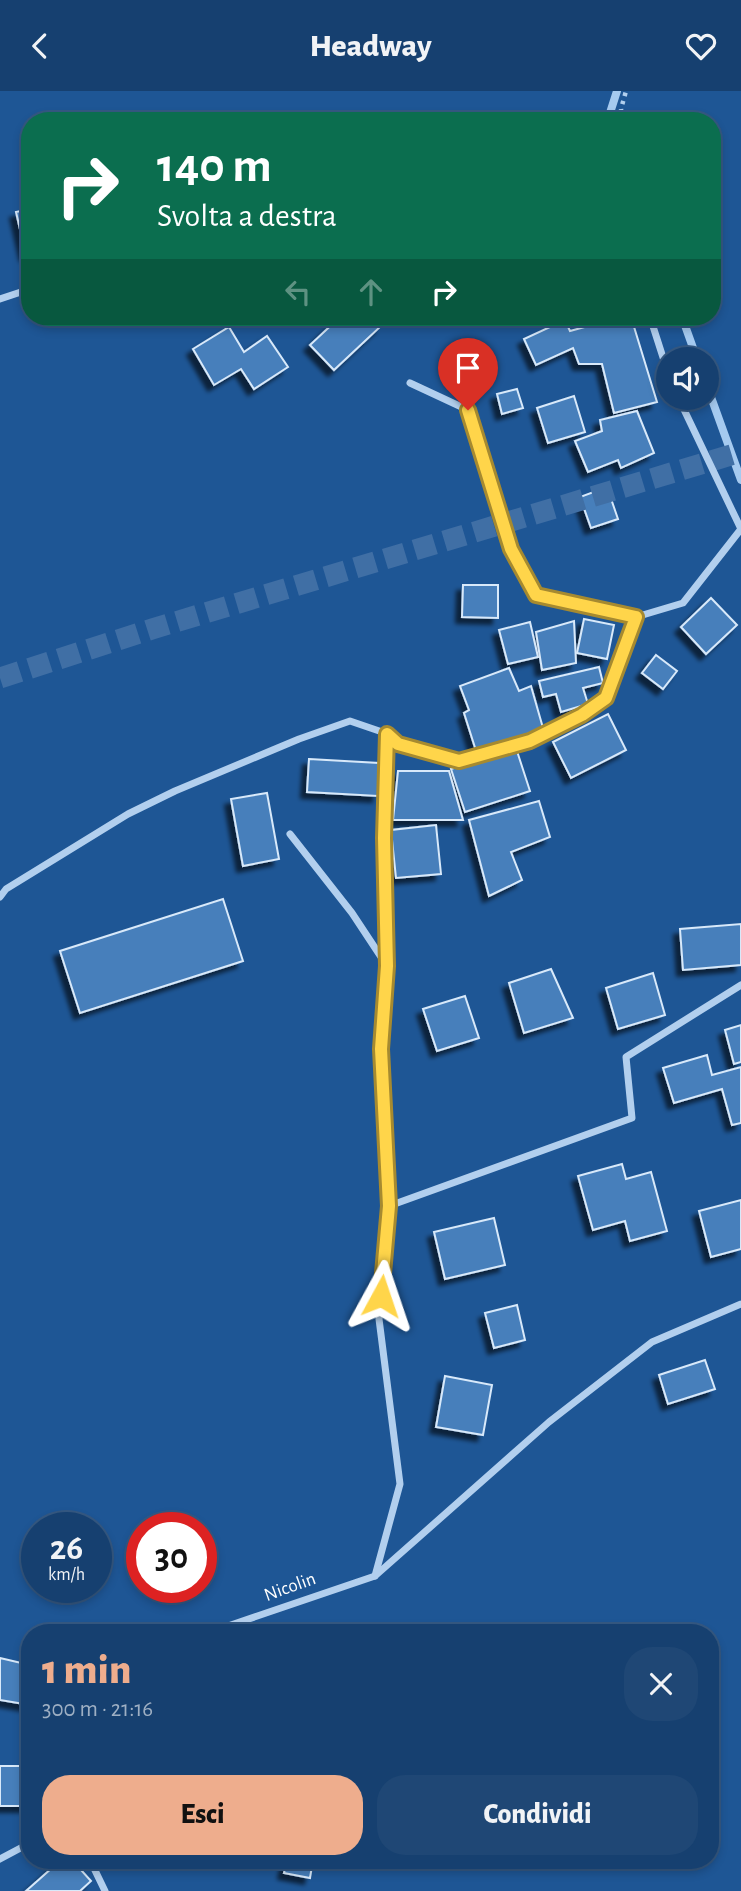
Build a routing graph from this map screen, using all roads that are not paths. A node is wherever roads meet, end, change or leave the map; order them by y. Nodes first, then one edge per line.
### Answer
1 (21, 292) edge
2 (0, 299) edge
3 (653, 326) edge
4 (660, 347) edge
5 (410, 383) dead end
6 (684, 410) edge
7 (741, 529) edge
8 (636, 617) junction
9 (387, 734) junction
10 (290, 834) dead end
11 (0, 897) edge
12 (387, 966) junction
13 (741, 985) edge
14 (389, 1206) junction
15 (741, 1304) edge
16 (375, 1576) junction
17 (234, 1624) edge
18 (21, 1848) edge
19 (0, 1859) edge
20 (94, 1869) edge
21 (105, 1891) edge

1 - 2 street
3 - 4 street
5 - 8 street
6 - 7 street
7 - 8 street
8 - 9 street
9 - 11 street
9 - 12 street
10 - 12 street
12 - 14 street
13 - 14 street
14 - 16 street
15 - 16 street
16 - 17 street, Nicolin
18 - 19 street
20 - 21 street

